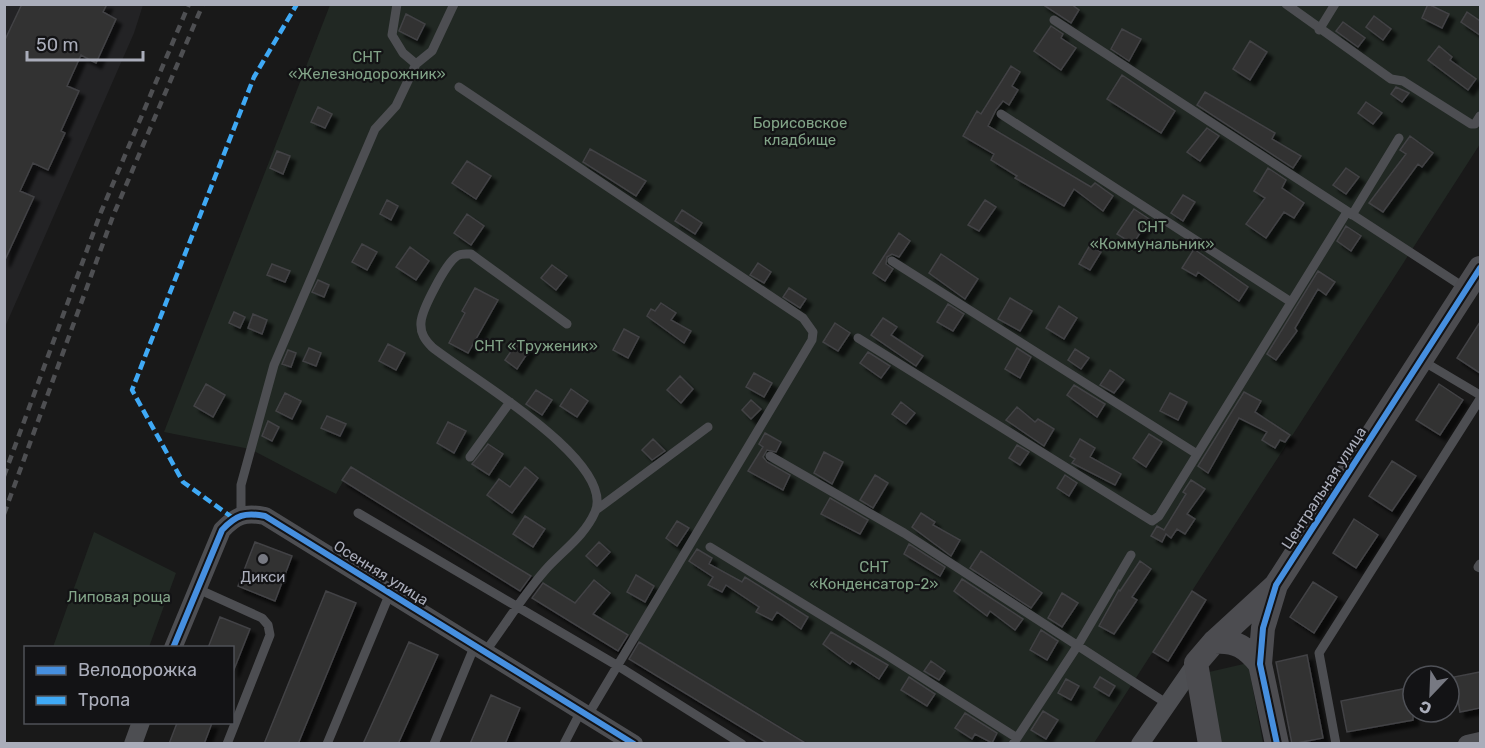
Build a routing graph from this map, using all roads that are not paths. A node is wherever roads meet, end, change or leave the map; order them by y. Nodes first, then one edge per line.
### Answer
1 (397, 4) edge
2 (454, 4) edge
3 (1286, 4) edge
4 (1335, 4) edge
5 (1054, 20) dead end
6 (1319, 30) junction
7 (416, 64) junction
8 (459, 87) dead end
9 (1001, 114) dead end
10 (1480, 116) edge
11 (1398, 138) dead end
12 (1350, 213) junction
13 (892, 261) dead end
14 (1480, 268) edge
15 (1467, 290) junction
16 (1291, 302) junction
17 (567, 324) dead end
18 (858, 338) dead end
19 (1421, 360) junction
20 (1480, 397) edge
21 (510, 402) junction
22 (708, 427) dead end
23 (1197, 454) junction
24 (770, 456) dead end
25 (470, 457) dead end
26 (596, 510) junction
27 (358, 513) dead end
28 (241, 515) junction
29 (710, 547) dead end
30 (1131, 555) dead end
31 (1276, 585) junction
32 (198, 588) junction
33 (390, 593) junction
34 (518, 607) junction
35 (1214, 642) junction
36 (1078, 645) junction
37 (174, 646) edge
38 (480, 648) junction
39 (1196, 663) junction
40 (1260, 664) junction
41 (618, 666) junction
42 (1166, 703) junction
43 (585, 713) junction
44 (141, 724) edge
45 (1015, 741) edge
46 (1480, 741) edge
47 (132, 744) edge
48 (227, 744) edge
49 (327, 744) edge
50 (434, 744) edge
51 (564, 744) edge
52 (634, 744) edge
53 (742, 744) edge
54 (1140, 744) edge
55 (1210, 744) edge
56 (1277, 744) edge
57 (1336, 744) edge
58 (1467, 744) edge

1 - 7 lane
2 - 7 lane
3 - 6 lane
4 - 6 lane
5 - 12 lane
6 - 10 lane
7 - 28 lane
8 - 41 lane
9 - 16 lane
11 - 12 lane
12 - 15 lane
12 - 16 lane
13 - 23 lane
14 - 15 street, Центральная улица
15 - 19 street, Центральная улица
16 - 23 lane
17 - 21 lane
18 - 23 lane
19 - 20 lane
19 - 31 street, Центральная улица
20 - 57 lane
21 - 25 lane
21 - 26 lane
22 - 26 lane
24 - 36 lane
26 - 34 lane
27 - 34 lane
28 - 32 street
28 - 33 street, Осенняя улица
29 - 45 lane
30 - 36 lane
31 - 35 street
31 - 40 street, Центральная улица
32 - 37 street
32 - 48 lane
33 - 38 street, Осенняя улица
33 - 49 lane
34 - 38 lane
34 - 41 lane
35 - 39 street
35 - 40 street
36 - 42 lane
36 - 45 lane
38 - 43 street, Осенняя улица
38 - 50 lane
39 - 42 street
39 - 55 street
40 - 56 street, Центральная улица
41 - 43 lane
41 - 53 lane
42 - 54 street
43 - 51 lane
43 - 52 street, Осенняя улица
44 - 47 street
46 - 58 street

